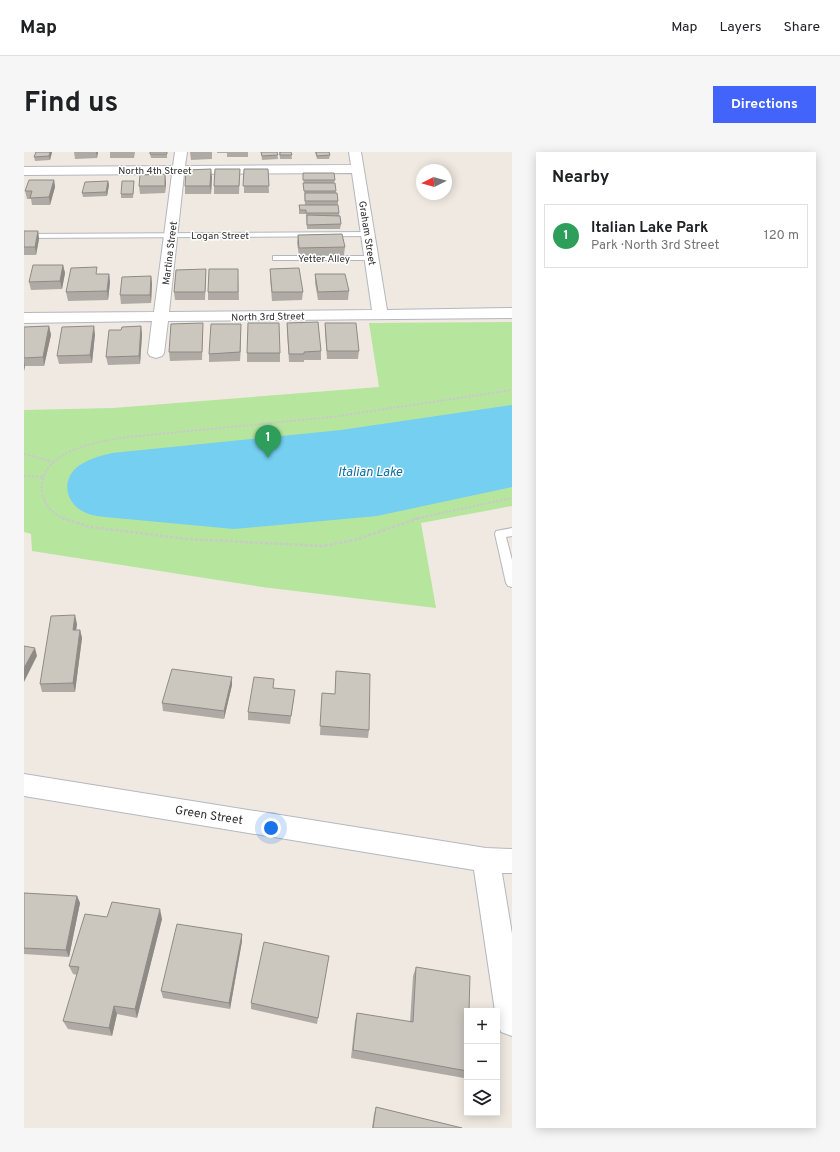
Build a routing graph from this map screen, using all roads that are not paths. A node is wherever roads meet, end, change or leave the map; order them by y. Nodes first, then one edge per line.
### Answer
1 (181, 152) edge
2 (355, 152) edge
3 (358, 169) junction
4 (179, 170) junction
5 (24, 171) edge
6 (368, 234) junction
7 (170, 235) junction
8 (24, 236) edge
9 (276, 258) dead end
10 (372, 258) junction
11 (512, 313) edge
12 (380, 314) junction
13 (161, 317) junction
14 (24, 318) edge
15 (156, 353) dead end
16 (512, 532) edge
17 (512, 583) edge
18 (24, 785) edge
19 (499, 860) edge
20 (512, 1021) edge

1 - 4 street, Martina Street
2 - 3 street, Graham Street
3 - 4 street, North 4th Street
3 - 6 street, Graham Street
4 - 5 street, North 4th Street
4 - 7 street, Martina Street
6 - 7 lane, Logan Street
6 - 10 street, Graham Street
7 - 8 lane, Logan Street
7 - 13 street, Martina Street
9 - 10 lane, Yetter Alley
10 - 12 street, Graham Street
11 - 12 street, North 3rd Street
12 - 13 street, North 3rd Street
13 - 14 street, North 3rd Street
13 - 15 street, Martina Street
16 - 17 lane
18 - 19 street, Green Street
19 - 20 street

